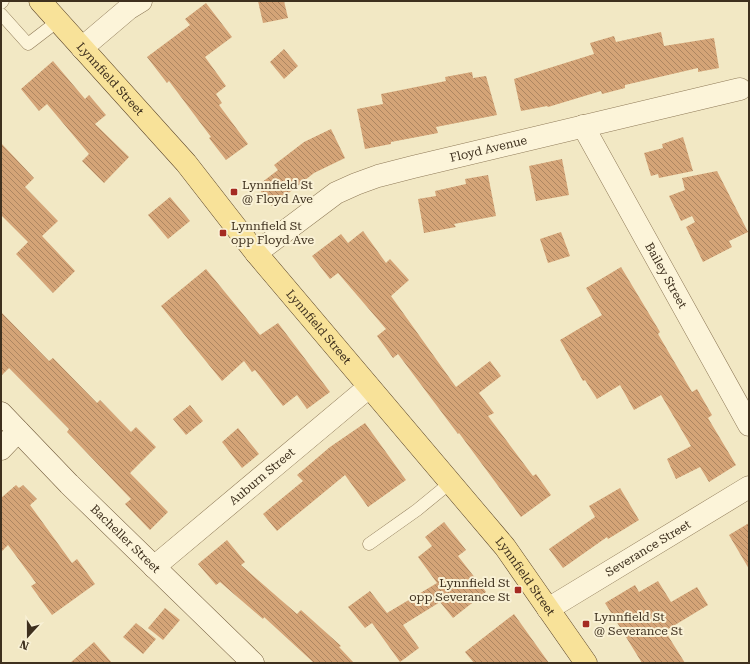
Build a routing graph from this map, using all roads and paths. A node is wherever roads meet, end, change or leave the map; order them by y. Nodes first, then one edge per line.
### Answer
1 (40, 1) edge
2 (141, 1) edge
3 (1, 14) edge
4 (58, 21) junction
5 (82, 48) junction
6 (740, 89) dead end
7 (583, 126) junction
8 (256, 253) junction
9 (369, 387) junction
10 (1, 413) edge
11 (749, 425) edge
12 (18, 431) junction
13 (1, 449) edge
14 (450, 483) junction
15 (749, 488) edge
16 (369, 544) dead end
17 (154, 567) junction
18 (548, 609) junction
19 (253, 663) edge
20 (586, 663) edge

1 - 4 main road, Lynnfield Street
2 - 5 street
3 - 4 lane
4 - 5 main road, Lynnfield Street
5 - 8 main road, Lynnfield Street
6 - 7 street, Floyd Avenue
7 - 8 street, Floyd Avenue
7 - 11 street, Bailey Street
8 - 9 main road, Lynnfield Street
9 - 14 main road, Lynnfield Street
9 - 17 street, Auburn Street
10 - 12 street, Bacheller Street
12 - 13 street
12 - 17 street, Bacheller Street
14 - 16 lane
14 - 18 main road, Lynnfield Street
15 - 18 street, Severance Street
17 - 19 street, Bacheller Street
18 - 20 main road, Lynnfield Street

